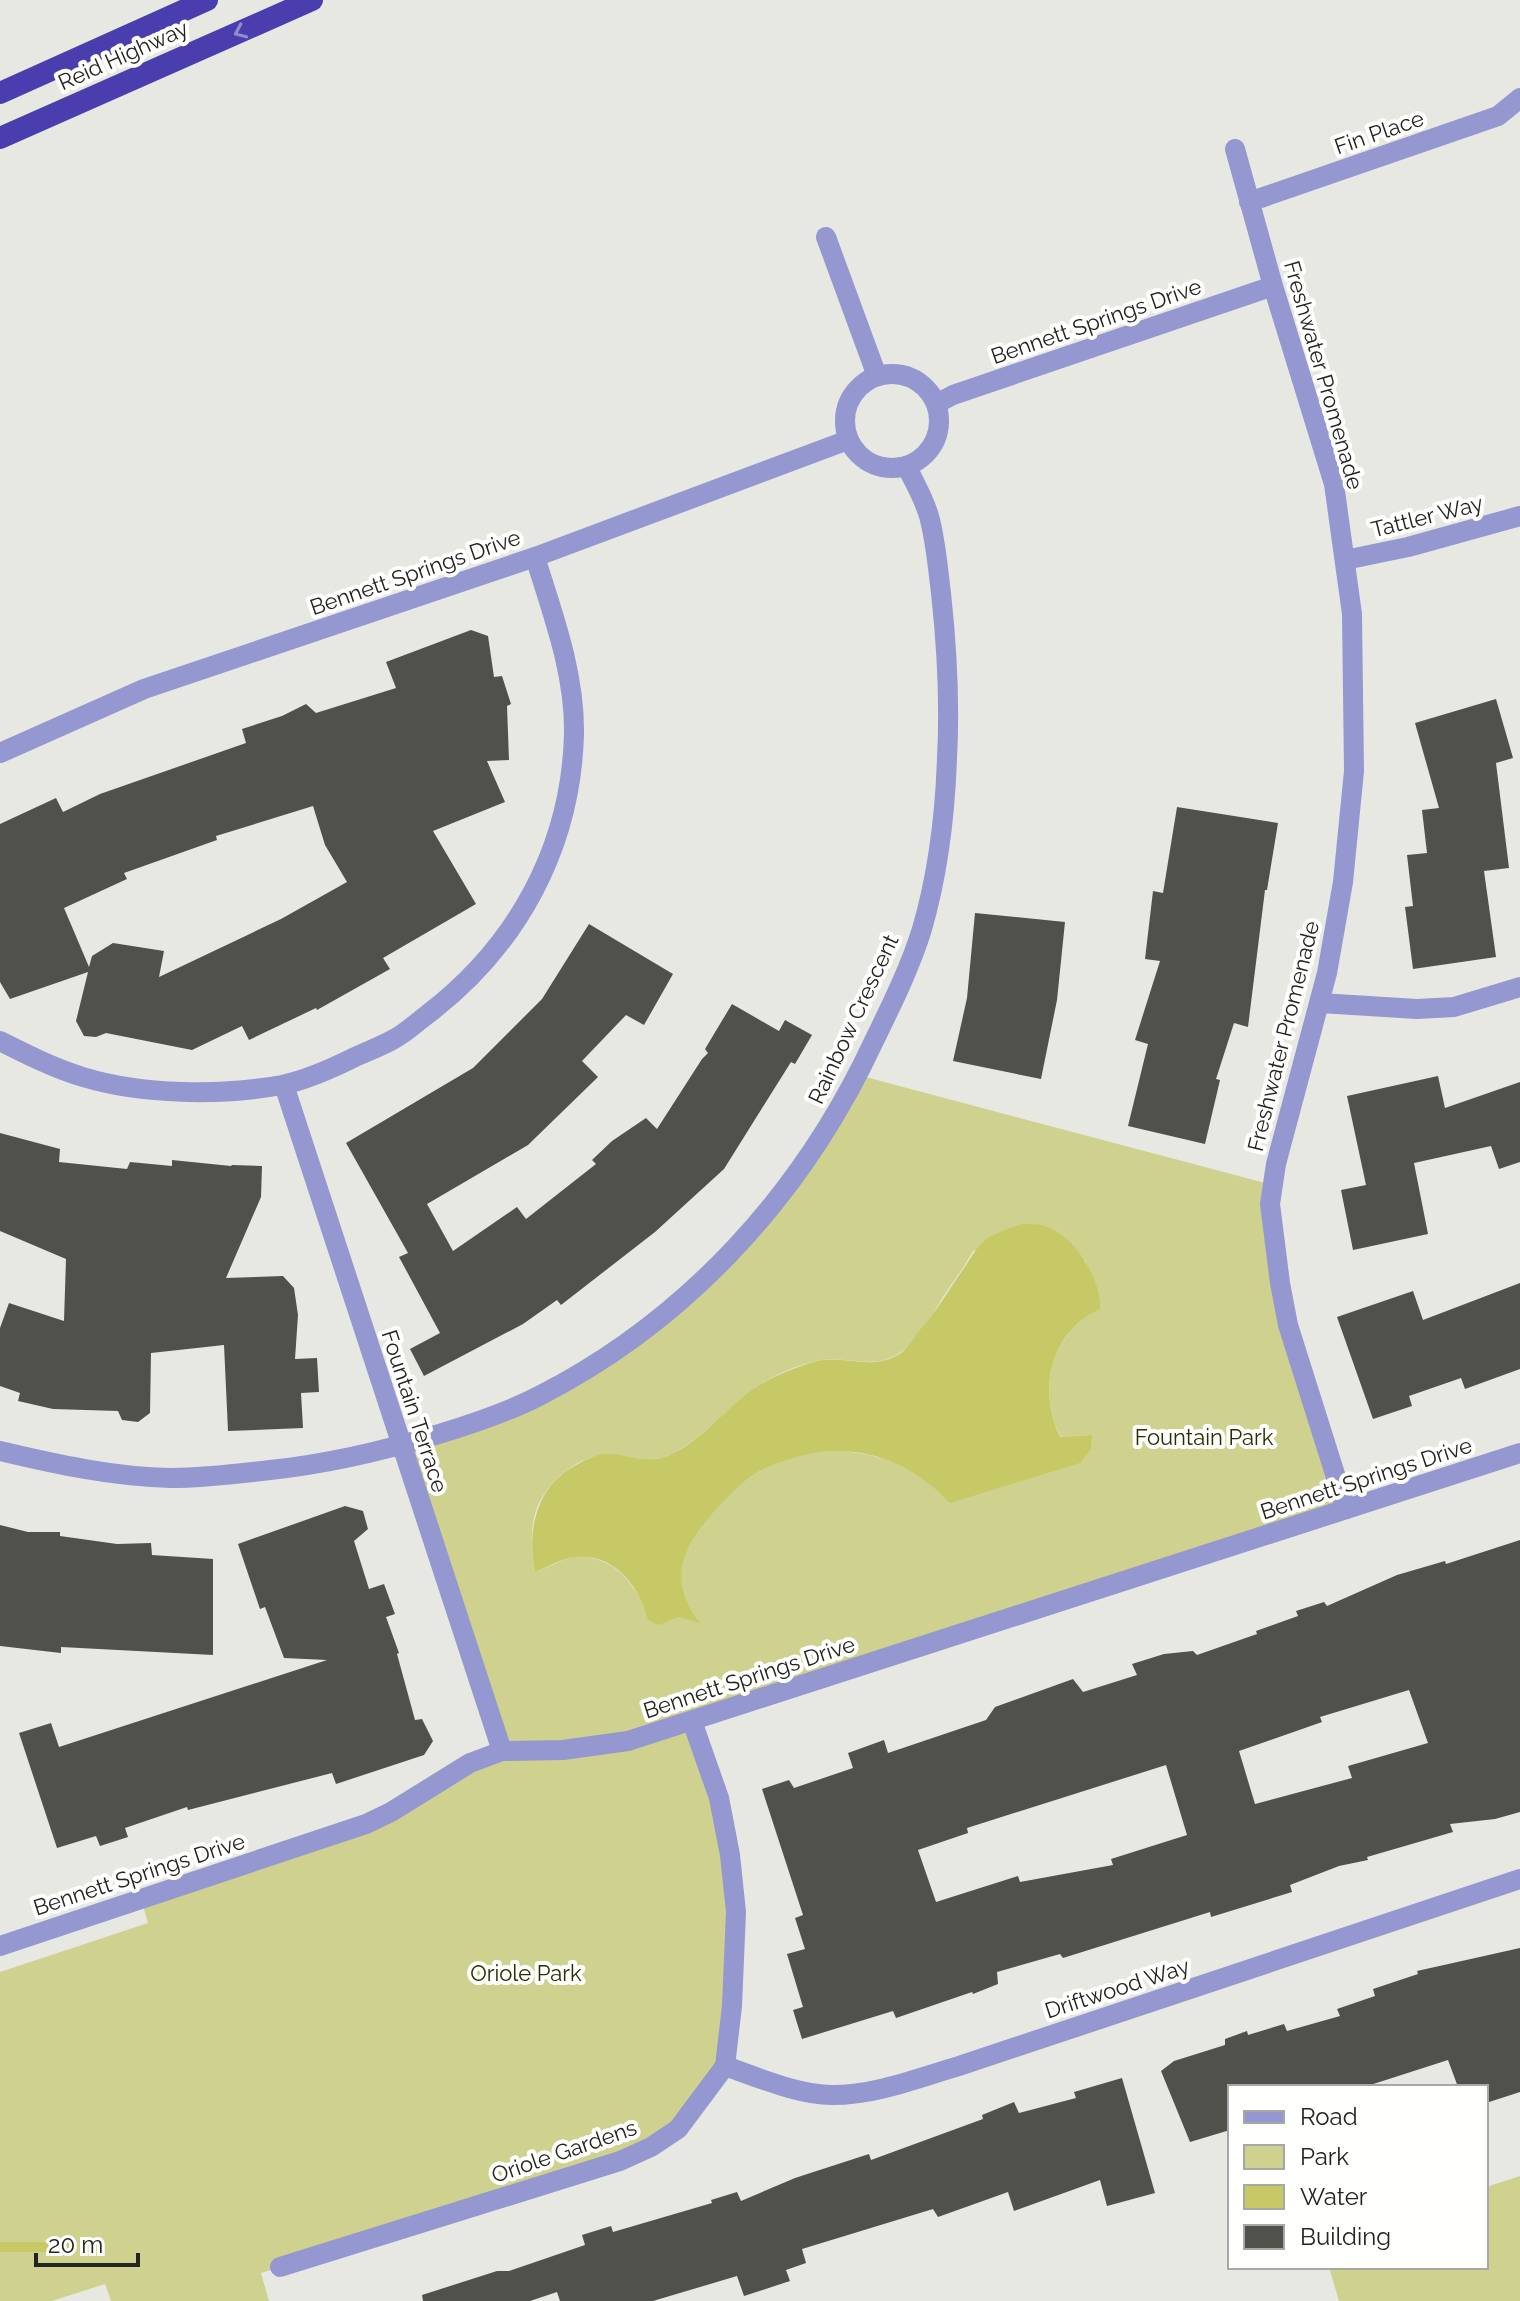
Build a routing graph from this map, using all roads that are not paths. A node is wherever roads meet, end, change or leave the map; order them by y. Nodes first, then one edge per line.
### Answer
1 (207, 0) edge
2 (312, 0) edge
3 (0, 93) edge
4 (1520, 98) edge
5 (0, 138) edge
6 (1235, 149) dead end
7 (1249, 202) junction
8 (826, 237) dead end
9 (1273, 286) junction
10 (877, 376) junction
11 (936, 404) junction
12 (848, 440) junction
13 (907, 467) junction
14 (1520, 516) edge
15 (535, 557) junction
16 (1345, 560) junction
17 (0, 753) edge
18 (1520, 987) edge
19 (1320, 1003) junction
20 (0, 1041) edge
21 (284, 1085) junction
22 (402, 1445) junction
23 (0, 1451) edge
24 (1520, 1453) edge
25 (1346, 1509) junction
26 (692, 1721) junction
27 (502, 1751) junction
28 (1520, 1879) edge
29 (0, 1946) edge
30 (725, 2066) junction
31 (280, 2267) dead end

1 - 3 highway, Reid Highway
2 -> 5 highway, Reid Highway
4 - 7 street, Fin Place
6 - 7 street, Freshwater Promenade
7 - 9 street, Freshwater Promenade
8 - 10 street
9 - 11 street, Bennett Springs Drive
9 - 16 street, Freshwater Promenade
10 - 11 street
10 - 12 street
11 - 13 street
12 - 13 street
12 - 15 street, Bennett Springs Drive
13 - 22 street, Rainbow Crescent
14 - 16 street, Tattler Way
15 - 17 street, Bennett Springs Drive
15 - 21 street
16 - 19 street, Freshwater Promenade
18 - 19 street
19 - 25 street, Freshwater Promenade
20 - 21 street
21 - 22 street, Fountain Terrace
22 - 23 street, Rainbow Crescent
22 - 27 street, Fountain Terrace
24 - 25 street, Bennett Springs Drive
25 - 26 street, Bennett Springs Drive
26 - 27 street, Bennett Springs Drive
26 - 30 street
27 - 29 street, Bennett Springs Drive
28 - 30 street, Driftwood Way
30 - 31 street, Oriole Gardens

